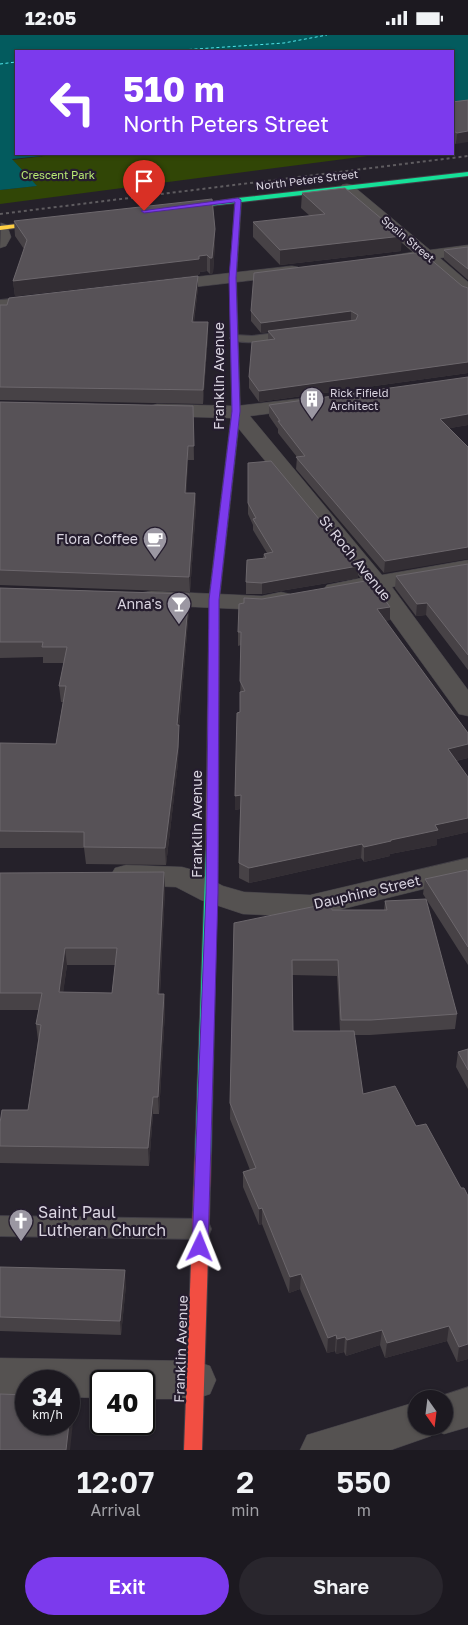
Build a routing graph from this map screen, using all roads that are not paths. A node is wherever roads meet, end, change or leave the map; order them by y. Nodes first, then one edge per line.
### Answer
1 (468, 174) edge
2 (347, 188) junction
3 (238, 200) junction
4 (159, 209) edge
5 (61, 221) edge
6 (0, 233) edge
7 (468, 250) edge
8 (426, 255) junction
9 (368, 262) edge
10 (310, 269) edge
11 (233, 278) junction
12 (146, 288) edge
13 (468, 291) edge
14 (58, 298) edge
15 (0, 305) edge
16 (302, 332) edge
17 (235, 338) junction
18 (320, 402) edge
19 (138, 410) edge
20 (236, 411) junction
21 (468, 567) edge
22 (376, 583) junction
23 (126, 597) edge
24 (214, 600) junction
25 (468, 708) edge
26 (468, 868) edge
27 (97, 875) edge
28 (212, 893) junction
29 (0, 1226) edge
30 (200, 1229) junction
31 (0, 1377) edge
32 (195, 1380) junction
33 (468, 1407) edge
34 (453, 1411) edge
35 (408, 1424) edge
36 (193, 1450) edge
37 (322, 1450) edge

1 - 2 street, North Peters Street
2 - 3 street, North Peters Street
2 - 8 street, Spain Street
3 - 4 street, North Peters Street
3 - 11 street, Franklin Avenue
5 - 6 street
7 - 8 street
8 - 9 street
8 - 13 street, Spain Street
10 - 11 street
11 - 12 street
11 - 17 street, Franklin Avenue
14 - 15 street
16 - 17 lane
17 - 20 street, Franklin Avenue
18 - 20 street
19 - 20 street
20 - 22 street, St Roch Avenue
20 - 24 street, Franklin Avenue
21 - 22 street
22 - 24 street
22 - 25 street, St Roch Avenue
23 - 24 street
24 - 28 street, Franklin Avenue
26 - 28 street, Dauphine Street
27 - 28 street, Dauphine Street
28 - 30 street, Franklin Avenue
29 - 30 lane
30 - 32 street, Franklin Avenue
31 - 32 street
32 - 36 street, Franklin Avenue
33 - 34 street
35 - 37 street

